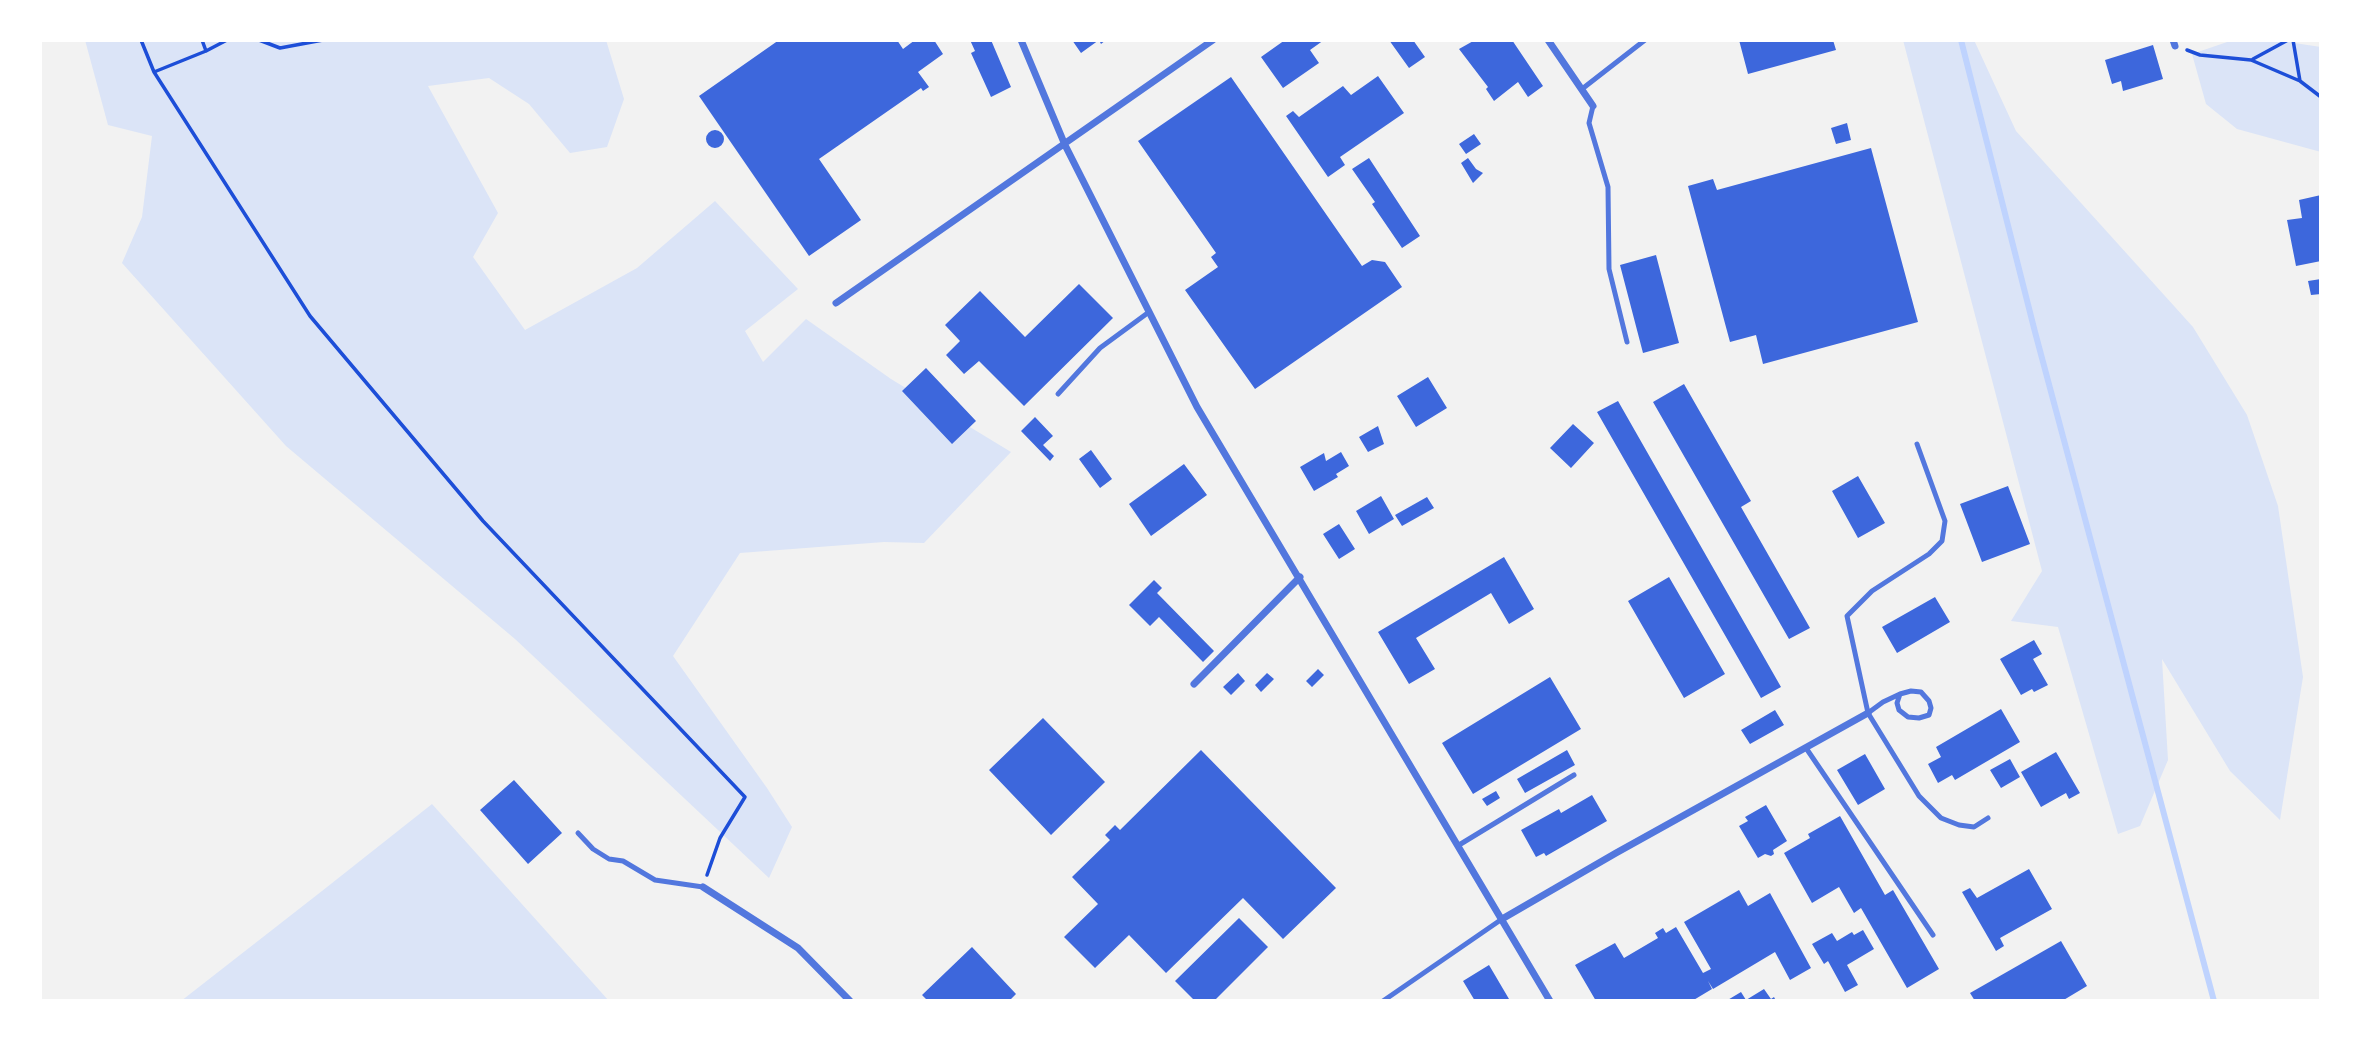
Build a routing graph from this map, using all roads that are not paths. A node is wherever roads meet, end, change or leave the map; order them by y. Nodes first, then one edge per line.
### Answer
1 (1021, 40) edge
2 (1213, 40) edge
3 (1548, 40) edge
4 (1645, 40) edge
5 (1582, 89) junction
6 (1593, 106) joint
7 (1065, 145) junction
8 (836, 303) dead end
9 (1149, 312) junction
10 (1627, 342) dead end
11 (1058, 394) dead end
12 (1917, 444) dead end
13 (1300, 577) junction
14 (1194, 684) dead end
15 (1900, 694) junction
16 (1868, 713) junction
17 (1806, 748) junction
18 (1574, 775) dead end
19 (1988, 818) dead end
20 (578, 833) dead end
21 (1459, 845) junction
22 (703, 887) joint
23 (1502, 919) junction
24 (1933, 935) dead end
25 (849, 1001) edge
26 (1383, 1001) edge
27 (1550, 1001) edge

1 - 7 street
2 - 7 street
3 - 5 street
4 - 5 lane
5 - 6 street
6 - 10 lane
7 - 8 street
7 - 9 street
9 - 11 lane
9 - 13 street
12 - 16 lane
13 - 14 street
13 - 21 street
15 - 15 lane
15 - 16 lane
16 - 17 street
16 - 19 lane
17 - 23 street
17 - 24 lane
18 - 21 lane
20 - 22 lane
21 - 23 street
22 - 25 street
23 - 26 lane
23 - 27 street

